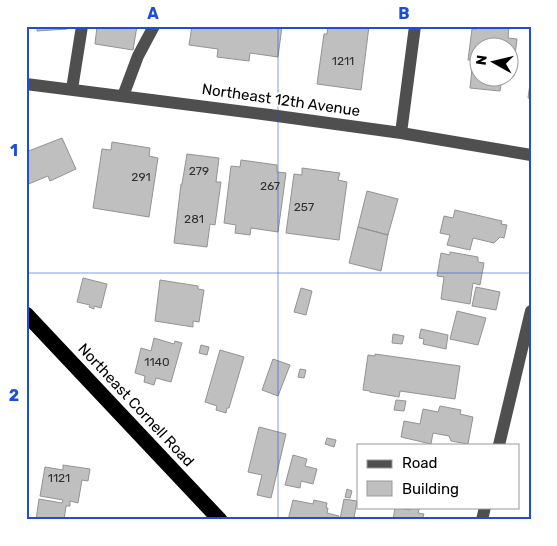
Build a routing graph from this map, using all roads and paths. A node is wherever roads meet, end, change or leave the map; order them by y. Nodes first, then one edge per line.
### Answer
1 (82, 26) edge
2 (154, 26) edge
3 (415, 26) edge
4 (26, 84) edge
5 (72, 89) junction
6 (124, 96) junction
7 (401, 133) junction
8 (531, 155) edge
9 (531, 311) edge
10 (29, 321) edge
11 (499, 444) edge
12 (220, 520) edge

1 - 5 street
2 - 6 street
3 - 7 street
4 - 5 street, Northeast 12th Avenue
5 - 6 street, Northeast 12th Avenue
6 - 7 street, Northeast 12th Avenue
7 - 8 street, Northeast 12th Avenue
9 - 11 street
10 - 12 highway, Northeast Cornell Road

